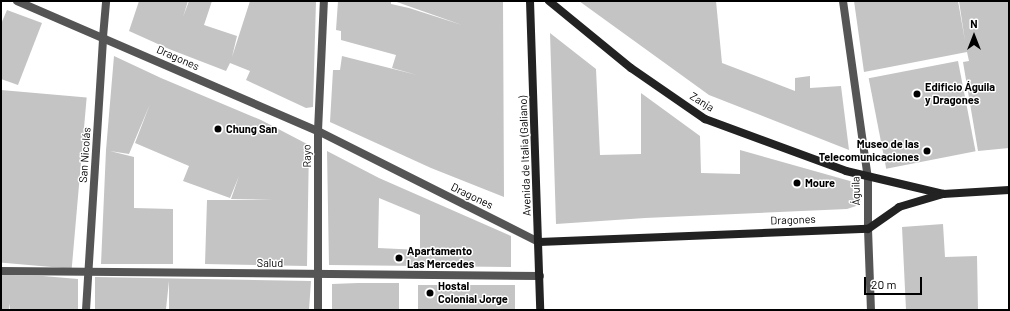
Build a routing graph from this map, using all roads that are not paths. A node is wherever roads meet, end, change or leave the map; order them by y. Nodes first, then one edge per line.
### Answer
1 (17, 1) edge
2 (106, 1) edge
3 (324, 1) edge
4 (530, 1) edge
5 (549, 1) edge
6 (843, 1) edge
7 (104, 37) junction
8 (318, 131) junction
9 (868, 178) junction
10 (1009, 190) edge
11 (943, 194) junction
12 (868, 229) junction
13 (539, 242) junction
14 (1, 271) edge
15 (88, 272) junction
16 (319, 274) junction
17 (540, 276) junction
18 (86, 310) edge
19 (318, 310) edge
20 (540, 310) edge
21 (871, 310) edge

1 - 7 street, Dragones
2 - 7 street, San Nicolás
3 - 8 street, Rayo
4 - 13 main road, Avenida de Italia (Galiano)
5 - 9 main road, Zanja
6 - 9 street, Águila
7 - 8 street, Dragones
7 - 15 street, San Nicolás
8 - 13 street, Dragones
8 - 16 street, Rayo
9 - 11 main road
9 - 12 street, Águila
10 - 11 main road
11 - 12 main road
12 - 13 main road, Dragones
12 - 21 street, Águila
13 - 17 main road, Avenida de Italia (Galiano)
14 - 15 street, Salud
15 - 16 street, Salud
15 - 18 street, San Nicolás
16 - 17 street, Salud
16 - 19 street, Rayo
17 - 20 main road, Avenida de Italia (Galiano)

